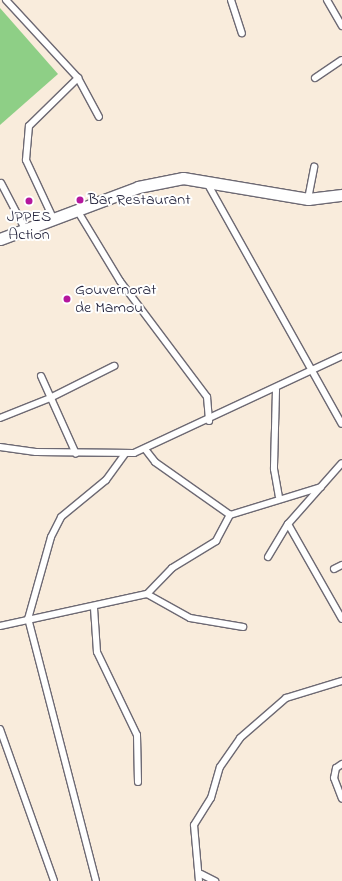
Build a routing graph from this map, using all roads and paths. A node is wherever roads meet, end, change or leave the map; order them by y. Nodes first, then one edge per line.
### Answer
1 (6, 0) edge
2 (231, 0) edge
3 (327, 0) edge
4 (342, 26) edge
5 (242, 33) dead end
6 (342, 60) edge
7 (78, 78) junction
8 (315, 78) dead end
9 (99, 117) dead end
10 (314, 167) dead end
11 (206, 181) junction
12 (1, 183) dead end
13 (342, 194) edge
14 (308, 199) junction
15 (77, 210) junction
16 (53, 218) junction
17 (26, 229) junction
18 (0, 239) edge
19 (342, 356) edge
20 (114, 366) dead end
21 (312, 371) junction
22 (41, 376) dead end
23 (276, 390) junction
24 (50, 398) junction
25 (0, 418) edge
26 (209, 421) junction
27 (342, 424) edge
28 (0, 447) edge
29 (145, 449) junction
30 (76, 454) junction
31 (125, 454) junction
32 (342, 463) edge
33 (321, 486) junction
34 (279, 498) junction
35 (230, 515) junction
36 (288, 524) junction
37 (268, 557) dead end
38 (342, 565) edge
39 (334, 569) dead end
40 (147, 594) junction
41 (94, 608) junction
42 (28, 619) junction
43 (342, 620) edge
44 (0, 626) edge
45 (243, 627) dead end
46 (342, 681) edge
47 (0, 729) edge
48 (342, 764) edge
49 (138, 782) dead end
50 (342, 799) edge
51 (201, 874) junction
52 (54, 881) edge
53 (96, 881) edge
54 (199, 881) edge
55 (214, 881) edge

1 - 7 street
2 - 5 street
3 - 4 street
6 - 8 street
7 - 9 street
7 - 16 street
10 - 14 street
11 - 14 highway
11 - 15 highway
11 - 21 street
12 - 17 street
13 - 14 highway
15 - 16 highway
15 - 26 street
16 - 17 highway
17 - 18 highway
19 - 21 street
20 - 24 street
21 - 23 street
21 - 27 street
22 - 24 street
23 - 26 street
23 - 34 street
24 - 25 street
24 - 30 street
26 - 29 street
28 - 30 street
29 - 31 street
29 - 35 street
30 - 31 street
31 - 42 street
32 - 33 street
33 - 34 street
33 - 36 street
34 - 35 street
35 - 40 street
36 - 37 street
36 - 43 street
38 - 39 street
40 - 41 street
40 - 45 street
41 - 42 street
41 - 49 street
42 - 44 street
42 - 53 street
46 - 51 street
47 - 52 street
48 - 50 street
51 - 54 street
51 - 55 street

